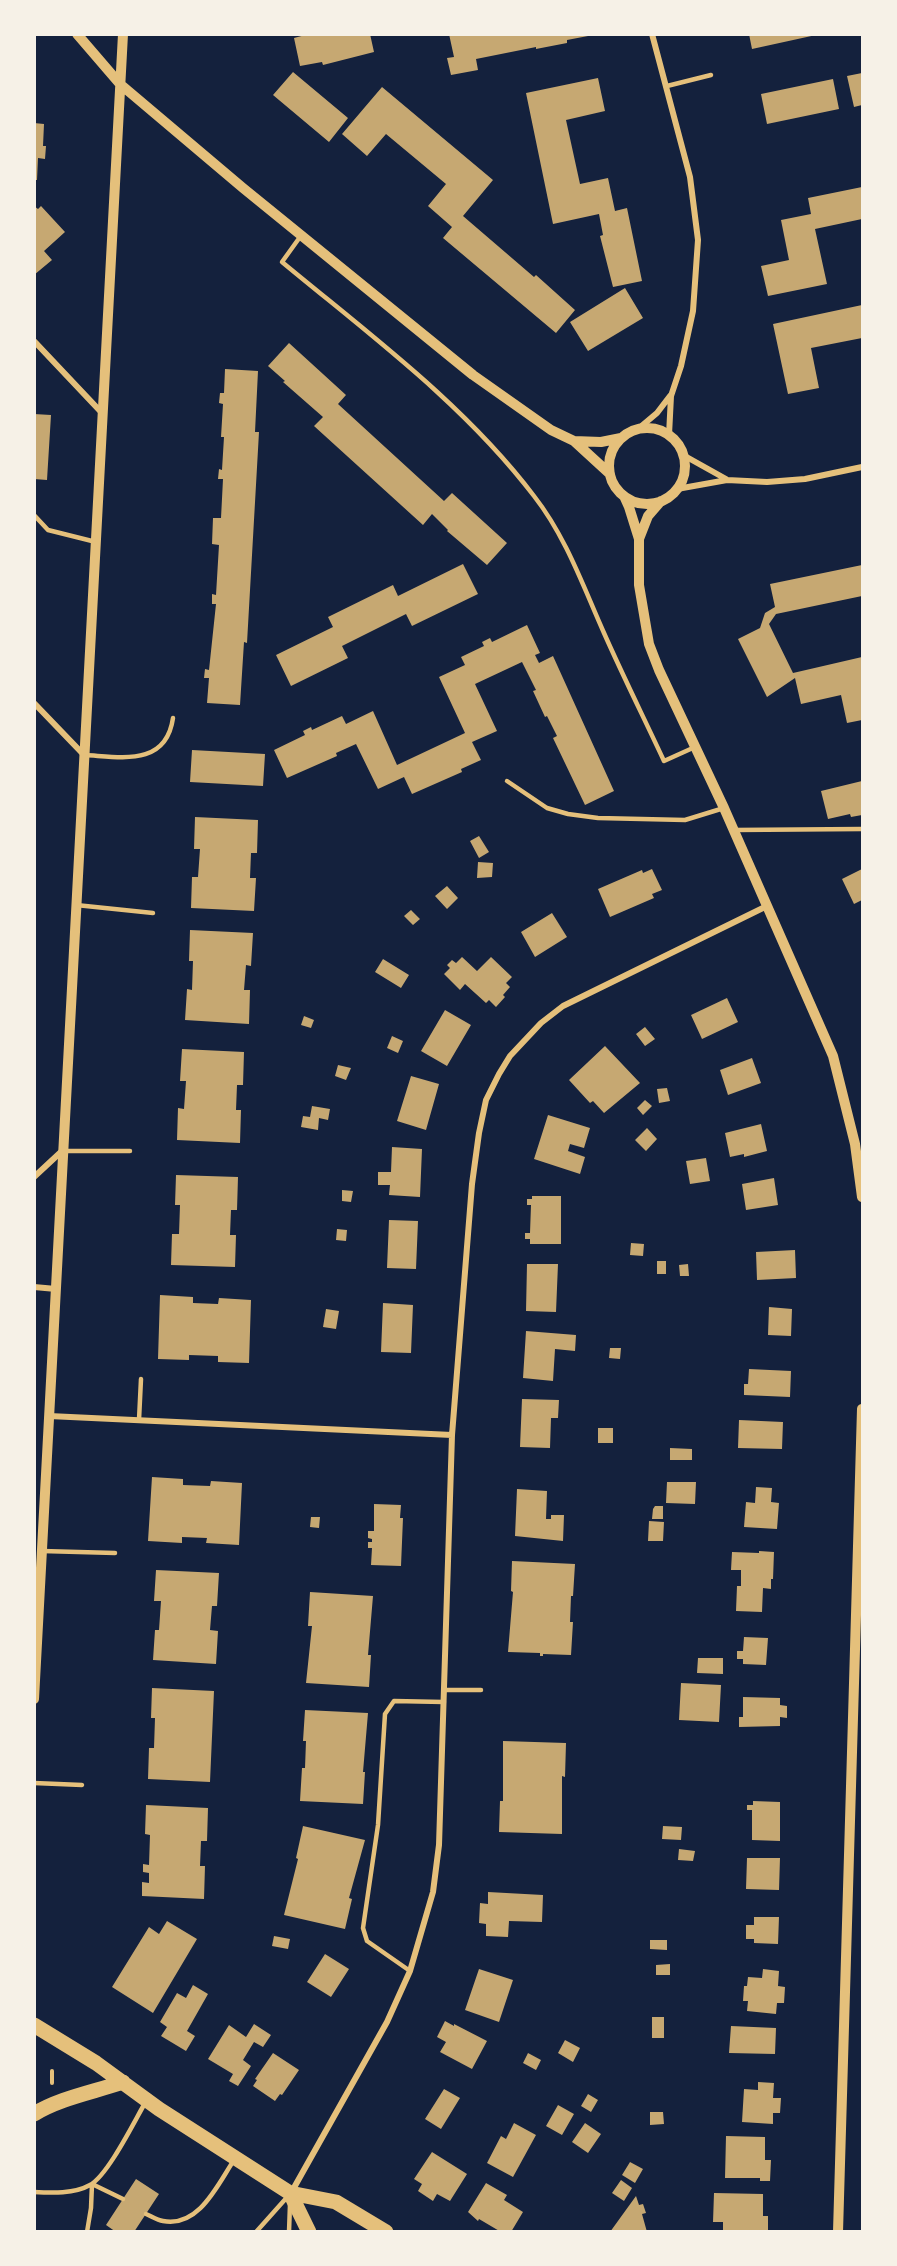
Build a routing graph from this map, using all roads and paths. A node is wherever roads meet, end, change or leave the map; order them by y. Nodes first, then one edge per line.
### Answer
1 (77, 34) edge
2 (123, 34) edge
3 (652, 34) edge
4 (711, 75) dead end
5 (120, 84) junction
6 (667, 86) junction
7 (302, 235) junction
8 (34, 341) edge
9 (670, 396) junction
10 (103, 415) junction
11 (638, 429) junction
12 (669, 435) junction
13 (621, 438) junction
14 (574, 441) junction
15 (683, 455) junction
16 (862, 467) edge
17 (610, 474) junction
18 (727, 480) junction
19 (677, 489) junction
20 (624, 496) junction
21 (661, 501) junction
22 (34, 515) edge
23 (639, 539) junction
24 (96, 542) junction
25 (34, 703) edge
26 (173, 718) dead end
27 (695, 747) junction
28 (84, 755) junction
29 (507, 782) dead end
30 (724, 808) junction
31 (862, 829) edge
32 (734, 830) junction
33 (76, 905) junction
34 (767, 906) junction
35 (153, 913) dead end
36 (63, 1151) junction
37 (130, 1151) dead end
38 (34, 1177) edge
39 (862, 1197) edge
40 (34, 1287) edge
41 (56, 1289) junction
42 (141, 1379) dead end
43 (862, 1409) edge
44 (49, 1416) junction
45 (140, 1420) junction
46 (452, 1435) junction
47 (39, 1536) edge
48 (42, 1551) junction
49 (115, 1553) dead end
50 (444, 1690) junction
51 (481, 1690) dead end
52 (34, 1699) edge
53 (444, 1702) junction
54 (34, 1783) edge
55 (82, 1785) dead end
56 (410, 1971) junction
57 (34, 2025) edge
58 (52, 2071) dead end
59 (47, 2079) dead end
60 (123, 2082) junction
61 (147, 2100) junction
62 (34, 2114) edge
63 (235, 2157) junction
64 (92, 2184) junction
65 (34, 2192) edge
66 (290, 2193) junction
67 (123, 2199) dead end
68 (146, 2214) dead end
69 (87, 2232) edge
70 (256, 2232) edge
71 (289, 2232) edge
72 (309, 2232) edge
73 (386, 2232) edge
74 (838, 2232) edge

1 - 5 street
2 - 5 street
3 - 6 street
4 - 6 lane
5 - 7 street
5 - 10 street
6 - 9 street
7 - 14 street
7 - 27 lane
8 - 10 street
9 - 11 street
9 - 12 street
10 - 24 street
11 - 12 street
11 - 13 street
12 - 15 street
13 - 14 street
13 - 17 street
14 - 17 street
15 - 18 street
15 - 19 street
16 - 18 street
17 - 20 street
18 - 19 street
19 - 21 street
20 - 21 street
20 - 23 street
21 - 23 street
22 - 24 lane
23 - 27 street
24 - 28 street
25 - 28 street
26 - 28 lane
27 - 30 street
28 - 33 street
29 - 30 lane
30 - 32 street
31 - 32 lane
32 - 34 street
33 - 35 lane
33 - 36 street
34 - 39 street
34 - 46 street
36 - 37 lane
36 - 38 street
36 - 41 street
40 - 41 street
41 - 44 street
42 - 45 lane
43 - 74 street
44 - 45 street
44 - 47 street
45 - 46 street
46 - 50 street
47 - 48 street
48 - 49 lane
48 - 52 street
50 - 51 lane
50 - 53 street
53 - 56 street
53 - 56 lane
54 - 55 lane
56 - 66 street
57 - 60 main road
58 - 59 path
60 - 61 main road
60 - 62 main road
61 - 63 main road
61 - 64 lane
63 - 66 main road
63 - 68 lane
64 - 65 lane
64 - 67 lane
64 - 69 lane
66 - 70 lane
66 - 71 lane
66 - 72 main road
66 - 73 main road

